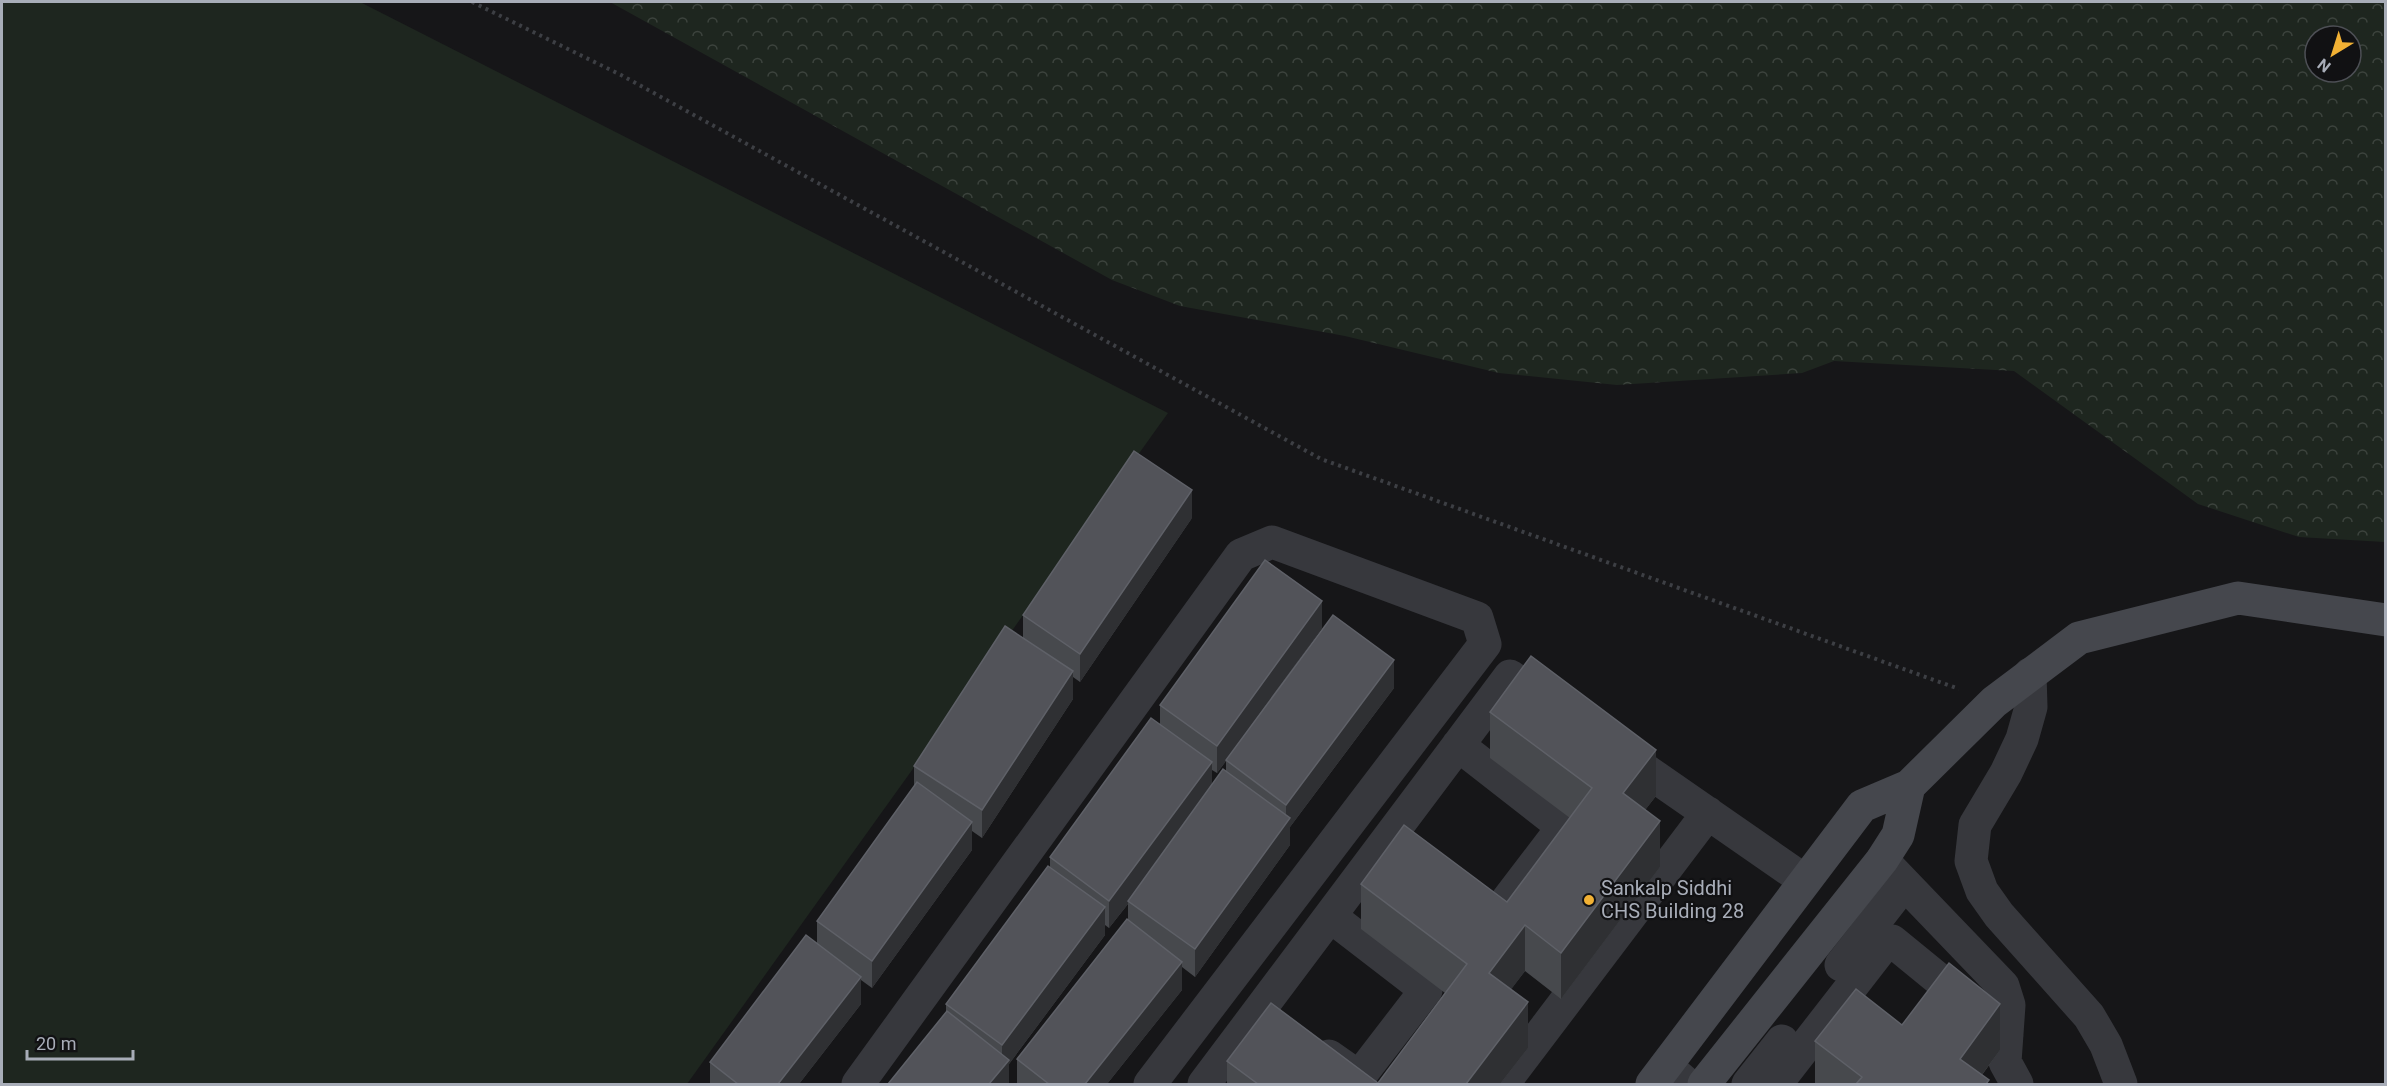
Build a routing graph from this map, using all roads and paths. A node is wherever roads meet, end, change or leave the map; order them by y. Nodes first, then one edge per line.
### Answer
1 (472, 2) edge
2 (2385, 620) edge
3 (2030, 674) junction
4 (1994, 702) junction
5 (1458, 745) junction
6 (1909, 786) junction
7 (1708, 813) junction
8 (1882, 860) junction
9 (1804, 880) junction
10 (1904, 884) junction
11 (1450, 895) edge
12 (1330, 916) junction
13 (1281, 1021) junction
14 (2007, 1035) junction
15 (1668, 1078) edge
16 (858, 1084) edge
17 (1150, 1084) edge
18 (1204, 1084) edge
19 (1503, 1084) edge
20 (1704, 1084) edge
21 (1748, 1084) edge
22 (1776, 1084) edge
23 (2017, 1084) edge
24 (2121, 1084) edge

1 - 4 path
2 - 3 street
3 - 4 street
3 - 24 street
4 - 6 street
5 - 7 street
5 - 11 street
5 - 12 street
6 - 8 street
6 - 9 street
7 - 9 street
7 - 19 street
8 - 10 street
8 - 20 street
9 - 15 street
10 - 14 street
10 - 21 street
12 - 13 street
12 - 13 street
13 - 18 street
14 - 22 street
14 - 23 street
16 - 17 street

